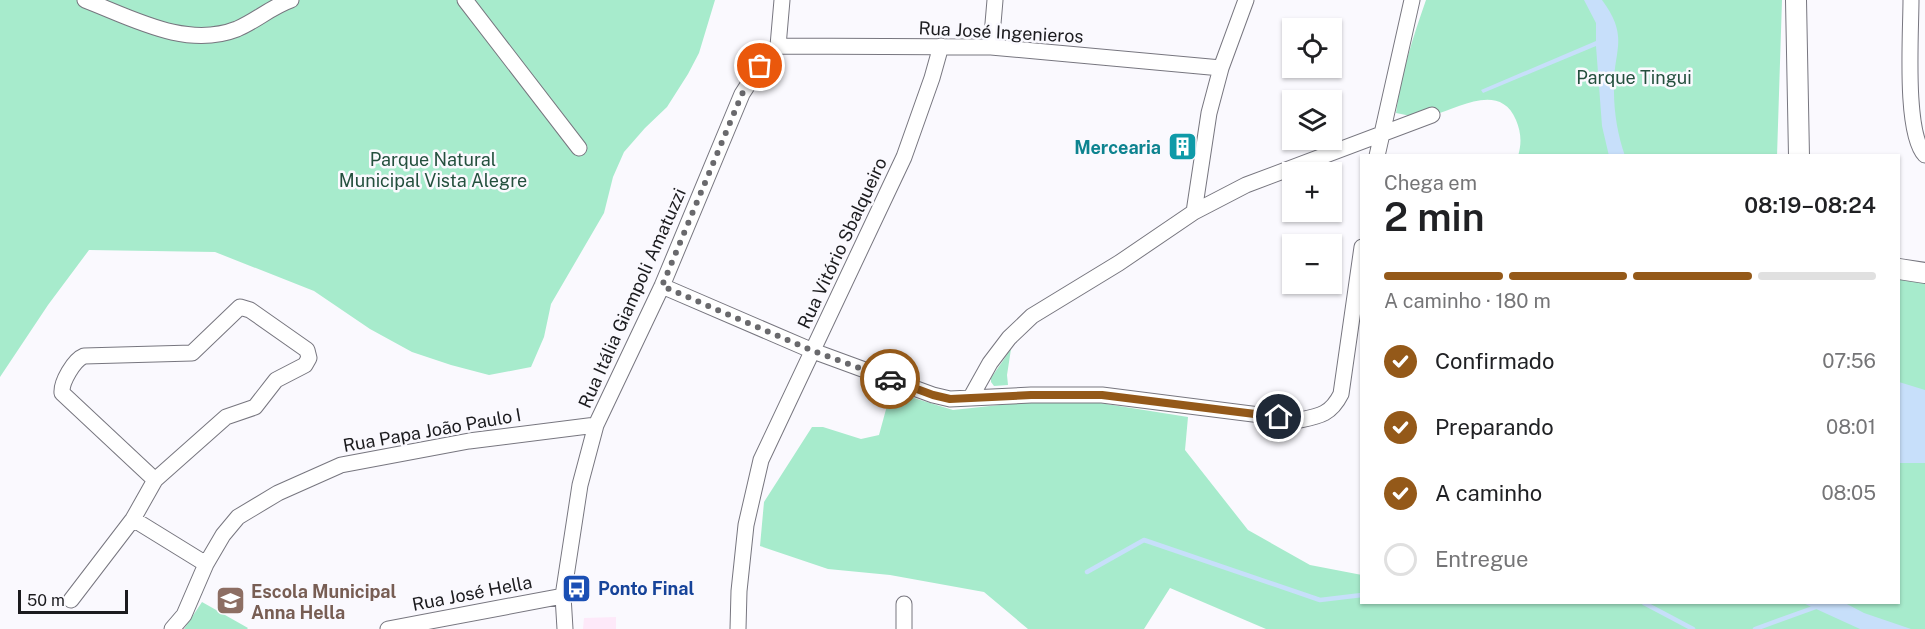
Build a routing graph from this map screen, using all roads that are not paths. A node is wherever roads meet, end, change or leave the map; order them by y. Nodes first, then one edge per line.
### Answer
1 (85, 0) edge
2 (291, 0) edge
3 (465, 0) edge
4 (782, 0) edge
5 (995, 0) edge
6 (1246, 0) edge
7 (1412, 0) edge
8 (1796, 0) edge
9 (1911, 0) edge
10 (778, 46) junction
11 (941, 46) junction
12 (991, 47) junction
13 (1221, 68) junction
14 (1432, 115) dead end
15 (1381, 133) junction
16 (579, 148) dead end
17 (1377, 154) edge
18 (1799, 154) edge
19 (1925, 155) edge
20 (1194, 212) junction
21 (1360, 262) edge
22 (1900, 269) edge
23 (1925, 273) edge
24 (662, 286) junction
25 (813, 351) junction
26 (971, 397) junction
27 (596, 424) junction
28 (155, 480) junction
29 (132, 519) junction
30 (206, 564) junction
31 (563, 596) junction
32 (71, 600) dead end
33 (904, 604) dead end
34 (172, 629) edge
35 (387, 629) edge
36 (565, 629) edge
37 (738, 629) edge
38 (904, 629) edge

1 - 2 street
3 - 16 street
4 - 10 street
5 - 12 street
6 - 13 street
7 - 15 street
8 - 18 street
9 - 19 street
10 - 11 street, Rua José Ingenieros
10 - 24 street, Rua Itália Giampoli Amatuzzi
11 - 12 street, Rua José Ingenieros
11 - 25 street, Rua Vitório Sbalqueiro
12 - 13 street, Rua José Ingenieros
13 - 20 street
14 - 15 street
15 - 17 street
15 - 20 street
20 - 26 street
21 - 26 street
22 - 23 street
24 - 25 street
24 - 27 street, Rua Itália Giampoli Amatuzzi
25 - 26 street
25 - 37 street, Rua Vitório Sbalqueiro
27 - 30 street, Rua Papa João Paulo I
27 - 31 street, Rua Itália Giampoli Amatuzzi
28 - 28 street
28 - 29 street
29 - 30 street
29 - 32 street
30 - 34 street, Rua Papa João Paulo I
31 - 35 street, Rua José Hella
31 - 36 street, Rua Itália Giampoli Amatuzzi
33 - 38 street

